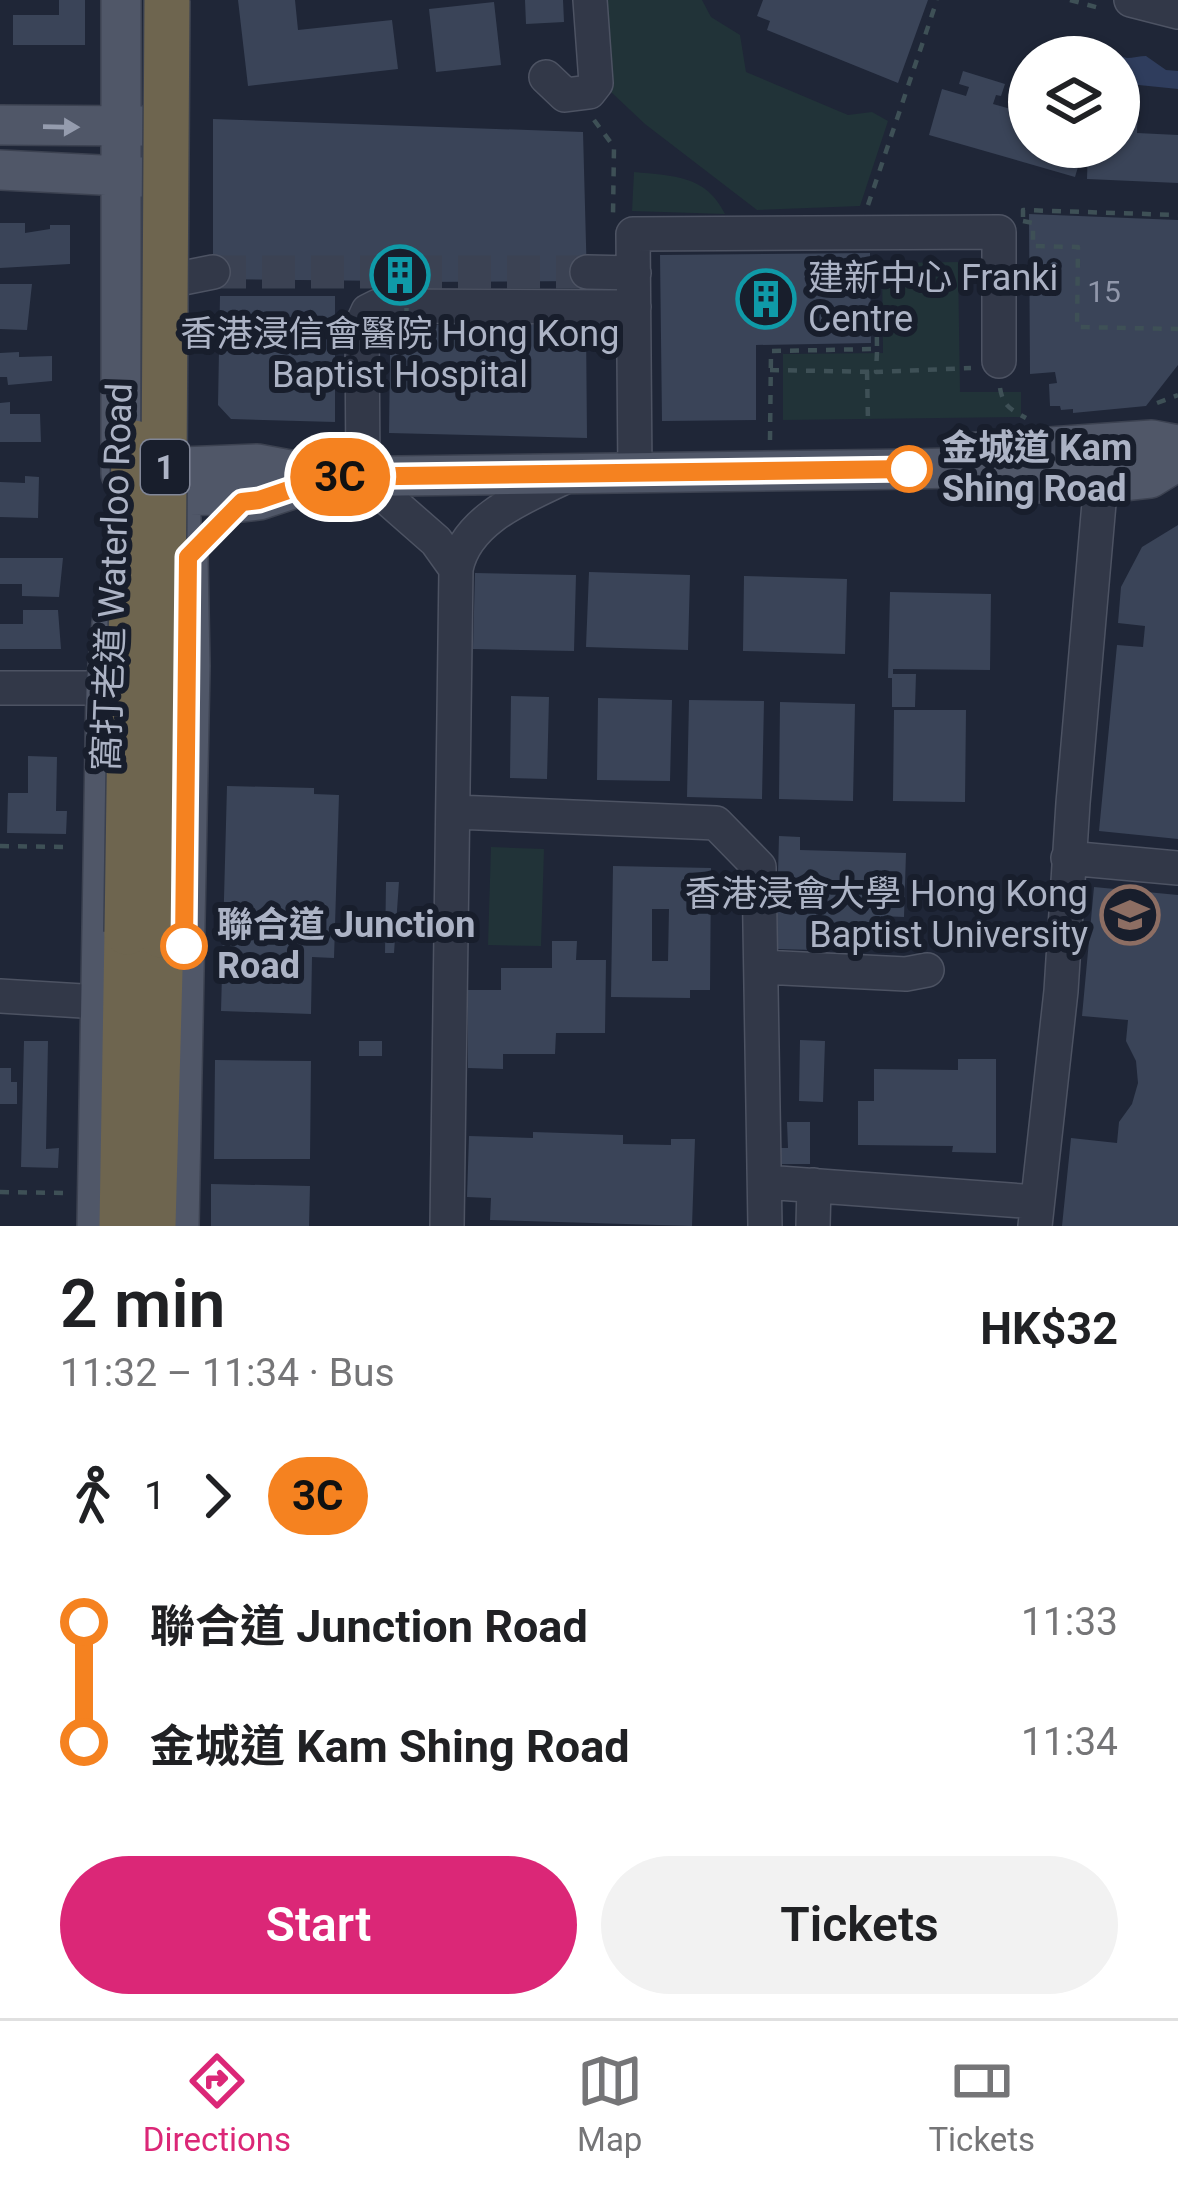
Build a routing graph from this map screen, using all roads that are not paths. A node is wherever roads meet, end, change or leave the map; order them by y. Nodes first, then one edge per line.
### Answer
1 (121, 0) edge
2 (139, 0) edge
3 (167, 0) edge
4 (184, 0) edge
5 (590, 0) edge
6 (1131, 0) edge
7 (1178, 12) edge
8 (546, 77) dead end
9 (0, 125) edge
10 (122, 126) junction
11 (186, 126) junction
12 (0, 170) edge
13 (119, 176) junction
14 (184, 178) junction
15 (587, 272) tunnel mouth
16 (634, 290) junction
17 (992, 375) road end
18 (1178, 445) edge
19 (1178, 460) edge
20 (1104, 465) junction
21 (572, 474) junction
22 (634, 474) junction
23 (345, 477) junction
24 (181, 481) junction
25 (120, 483) junction
26 (242, 502) junction
27 (188, 557) junction
28 (456, 568) junction
29 (190, 665) junction
30 (108, 674) junction
31 (0, 688) edge
32 (455, 812) junction
33 (1068, 858) junction
34 (1178, 868) edge
35 (144, 933) junction
36 (761, 968) junction
37 (927, 970) dead end
38 (0, 996) edge
39 (99, 1002) junction
40 (765, 1182) junction
41 (814, 1185) junction
42 (87, 1210) edge
43 (1036, 1214) edge
44 (122, 1226) edge
45 (153, 1226) edge
46 (179, 1226) edge
47 (447, 1226) edge
48 (766, 1226) edge
49 (813, 1226) edge

1 - 10 main road, 窩打老道 Waterloo Road
2 - 35 highway, 窩打老道 Waterloo Road / 1, bridge
3 - 35 highway, 窩打老道 Waterloo Road / 1, bridge
4 - 11 main road, 窩打老道 Waterloo Road
5 - 8 street
6 - 7 street
9 -> 10 main road
10 - 11 main road
10 - 13 main road, 窩打老道 Waterloo Road
11 - 14 main road, 窩打老道 Waterloo Road
12 - 13 main road
13 - 14 main road
13 - 25 main road, 窩打老道 Waterloo Road
14 - 24 main road, 窩打老道 Waterloo Road
15 - 16 street
16 - 17 street
16 - 22 street
16 - 23 street
18 - 20 main road
19 - 20 main road
20 - 22 main road
20 - 33 street
21 - 22 main road
21 - 23 main road
21 - 28 street
23 - 24 main road
23 - 26 main road
23 - 28 street
24 - 25 main road
24 - 26 main road
24 - 27 main road, 窩打老道 Waterloo Road
25 - 30 main road, 窩打老道 Waterloo Road
26 - 27 main road
27 - 29 main road, 窩打老道 Waterloo Road
28 - 32 street
29 - 30 main road
29 - 46 main road, 窩打老道 Waterloo Road
30 - 31 street
30 - 39 main road, 窩打老道 Waterloo Road
32 - 36 street
32 - 47 street
33 - 34 street
33 - 43 street
35 - 44 highway, 窩打老道 Waterloo Road / 1
35 - 45 highway, 窩打老道 Waterloo Road / 1
36 - 37 street
36 - 40 street
38 - 39 street
39 - 42 main road, 窩打老道 Waterloo Road
40 - 41 street
40 - 48 street
41 - 43 street
41 - 49 street

